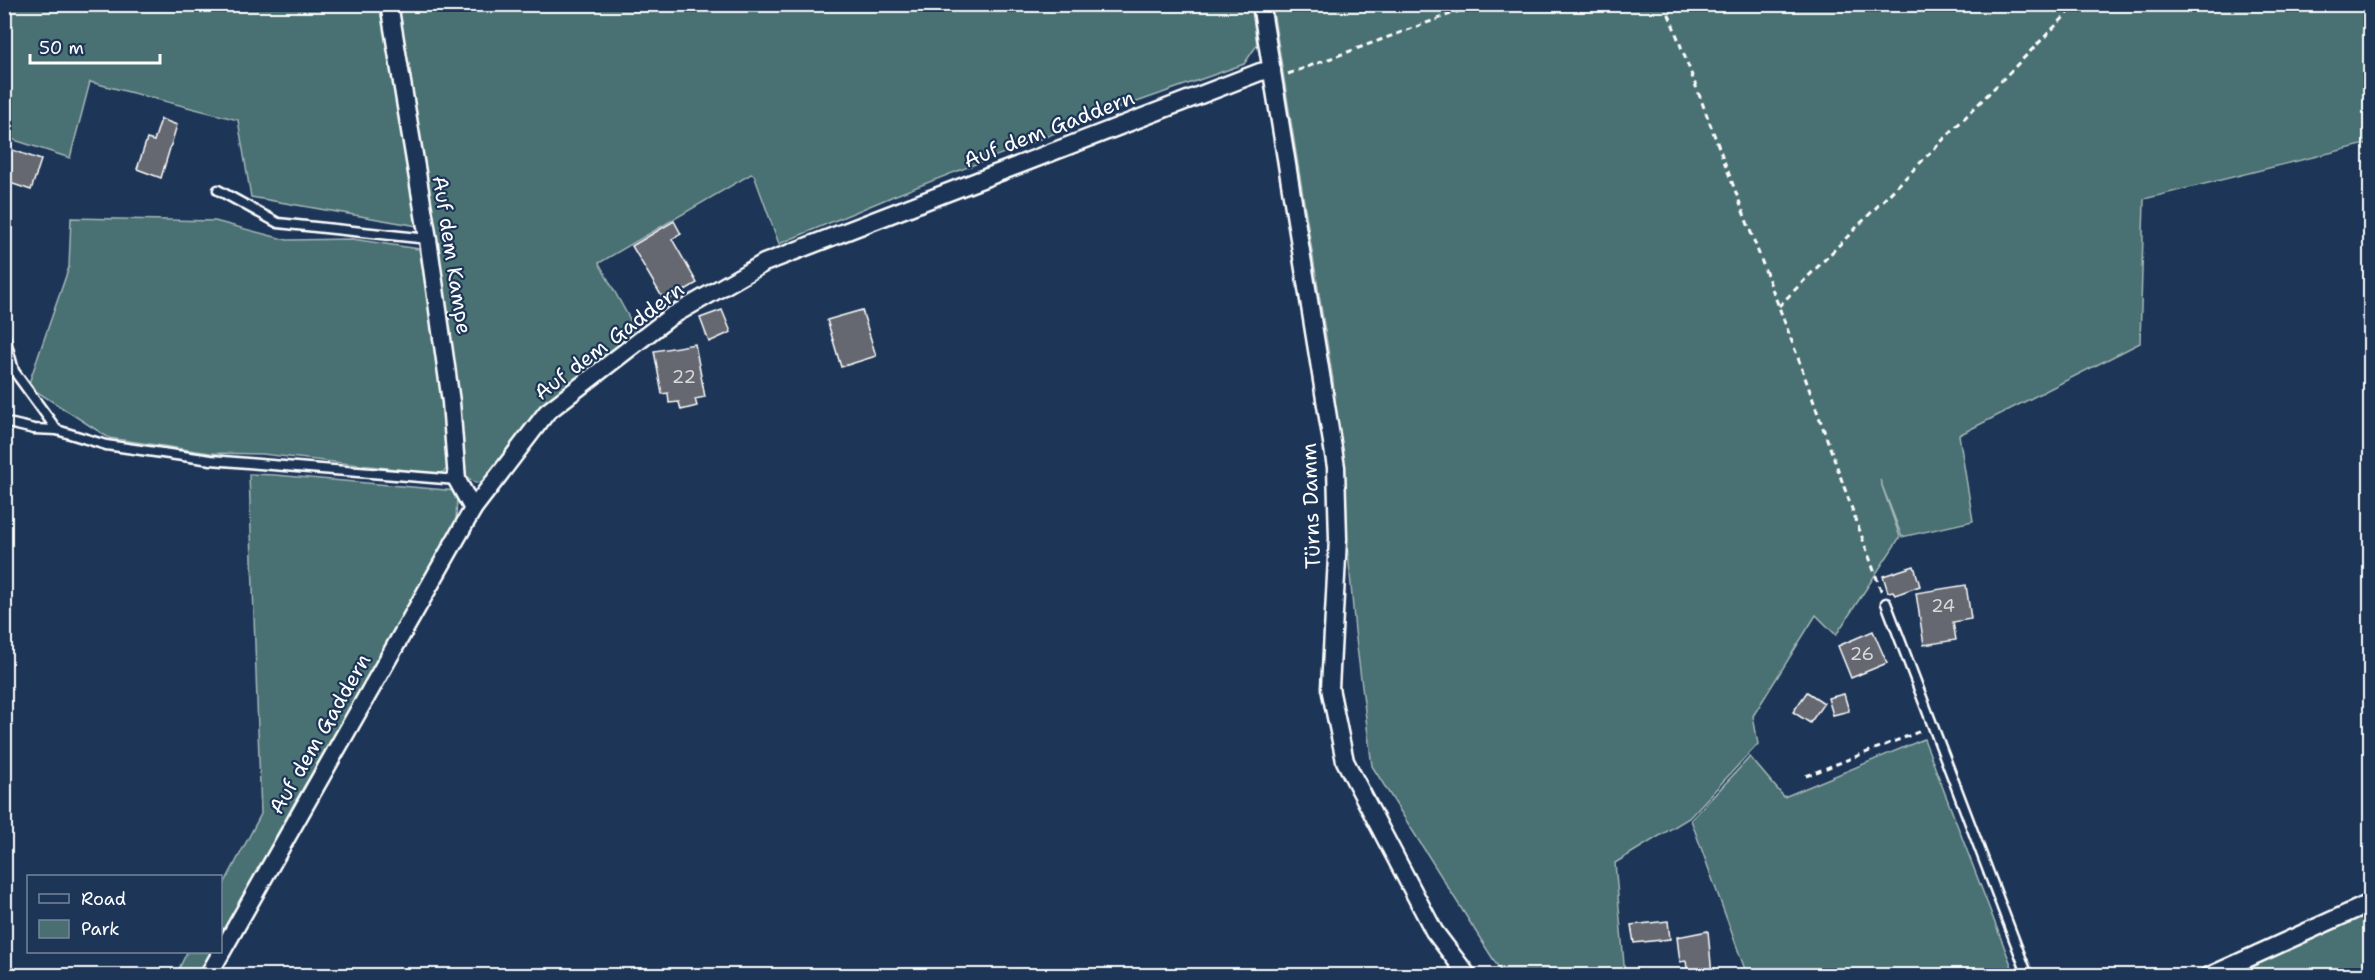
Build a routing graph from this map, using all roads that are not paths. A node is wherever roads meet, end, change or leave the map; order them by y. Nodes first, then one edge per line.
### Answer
1 (389, 4) edge
2 (1261, 4) edge
3 (1272, 75) junction
4 (218, 190) dead end
5 (428, 239) junction
6 (4, 333) edge
7 (4, 422) edge
8 (57, 430) junction
9 (457, 480) junction
10 (473, 509) junction
11 (1886, 603) road end
12 (2370, 903) edge
13 (222, 950) edge
14 (221, 953) edge
15 (208, 975) edge
16 (1468, 975) edge
17 (2028, 975) edge
18 (2209, 975) edge

1 - 5 street, Auf dem Kampe
2 - 3 street, Türns Damm
3 - 10 street, Auf dem Gaddern
3 - 16 street, Türns Damm
4 - 5 lane
5 - 9 street, Auf dem Kampe
6 - 8 lane
7 - 8 lane
8 - 9 lane
9 - 10 street, Auf dem Kampe
10 - 13 street, Auf dem Gaddern
11 - 17 lane
12 - 18 street
14 - 15 street, Auf dem Gaddern

